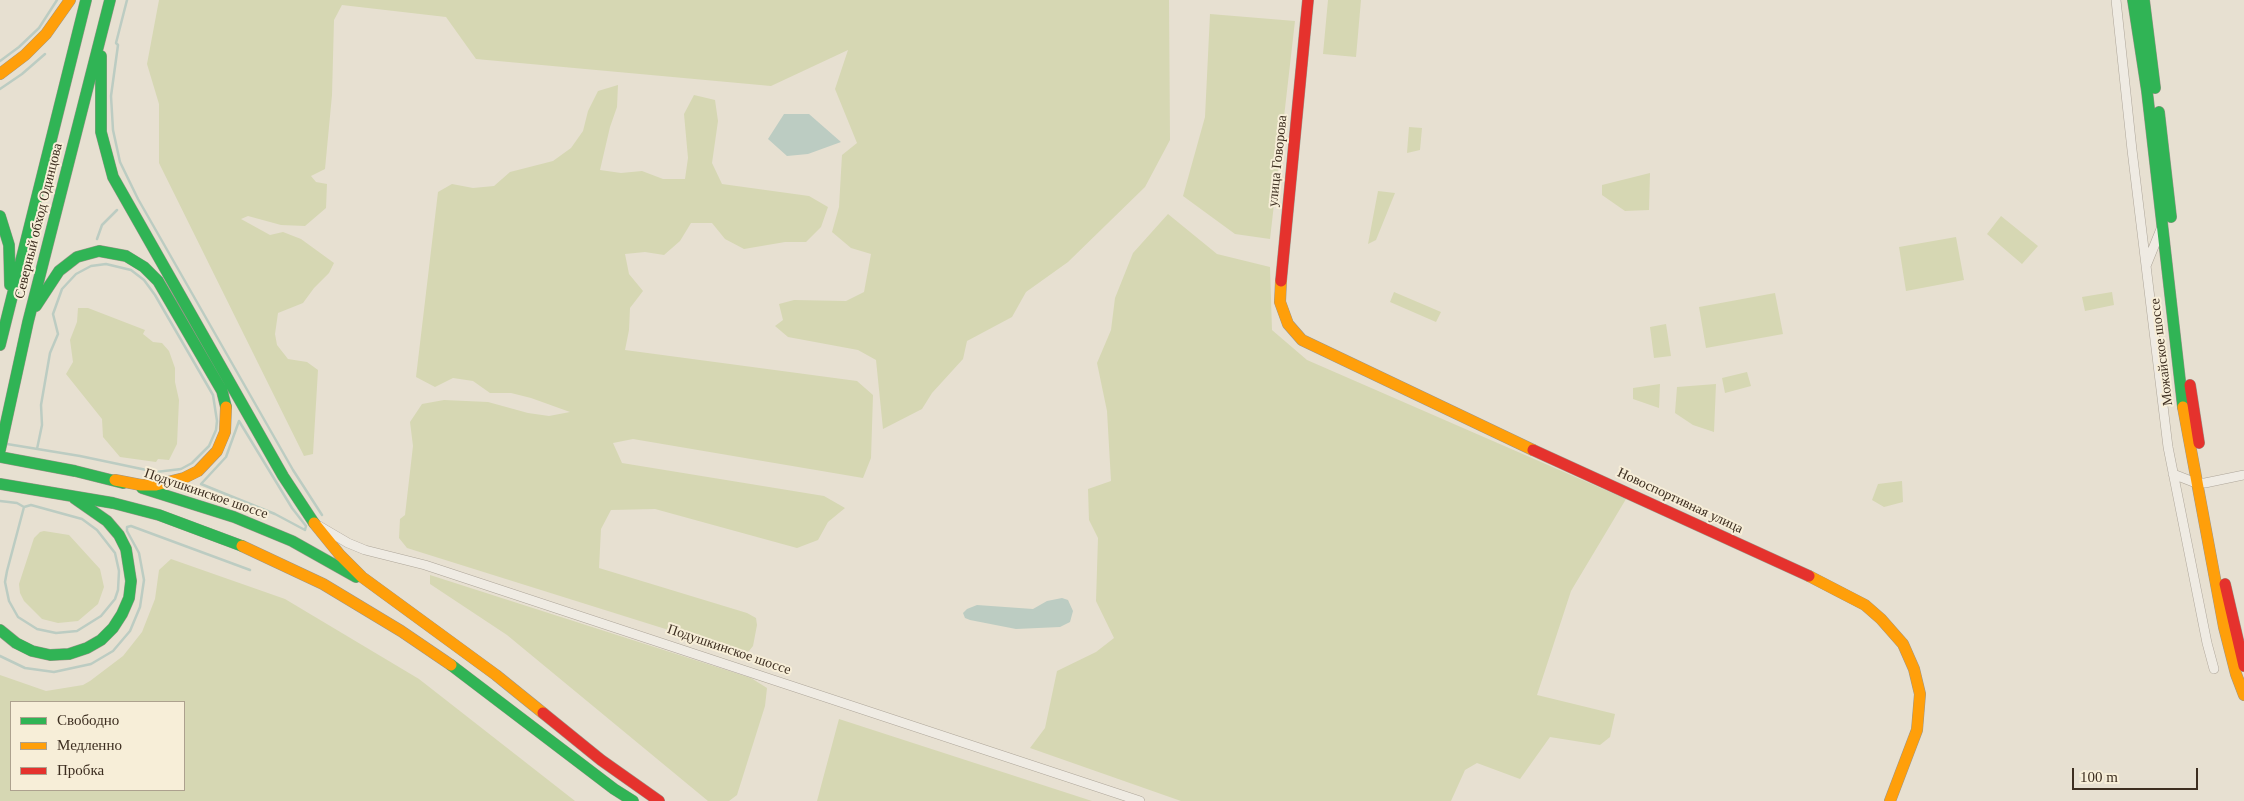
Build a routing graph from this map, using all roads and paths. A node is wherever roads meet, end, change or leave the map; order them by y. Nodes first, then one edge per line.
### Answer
1 (70, 0) edge
2 (86, 0) edge
3 (110, 0) edge
4 (1308, 0) edge
5 (2116, 0) edge
6 (2133, 0) edge
7 (2144, 0) edge
8 (104, 28) junction
9 (0, 74) edge
10 (0, 216) edge
11 (2162, 226) junction
12 (2146, 267) junction
13 (5, 321) junction
14 (28, 322) junction
15 (1288, 324) joint
16 (0, 344) edge
17 (1, 445) edge
18 (0, 457) edge
19 (2173, 474) junction
20 (2244, 475) edge
21 (115, 480) junction
22 (2201, 483) junction
23 (0, 484) edge
24 (63, 494) junction
25 (312, 522) junction
26 (388, 596) junction
27 (0, 630) edge
28 (2244, 666) edge
29 (2214, 669) dead end
30 (2244, 695) edge
31 (633, 801) edge
32 (659, 801) edge
33 (1140, 801) edge
34 (1890, 801) edge

1 - 9 main road
2 - 13 main road, Северный обход Одинцова
3 - 8 main road, Северный обход Одинцова
4 - 15 main road, улица Говорова
5 - 12 street
6 - 11 main road, Можайское шоссе
7 - 22 main road, Можайское шоссе
8 - 14 main road, Северный обход Одинцова
8 - 25 main road
10 - 13 main road
11 - 12 street
11 - 22 main road, Можайское шоссе
12 - 19 street
13 - 16 main road, Северный обход Одинцова
14 - 17 main road, Северный обход Одинцова
14 - 21 main road
15 - 34 main road, Новоспортивная улица
18 - 21 main road, Подушкинское шоссе
19 - 22 street
19 - 29 street
20 - 22 street
21 - 26 main road, Подушкинское шоссе
22 - 28 main road, Можайское шоссе
22 - 30 main road, Можайское шоссе
23 - 24 main road
24 - 27 main road
24 - 31 main road
25 - 26 main road
25 - 33 street, Подушкинское шоссе
26 - 32 main road

